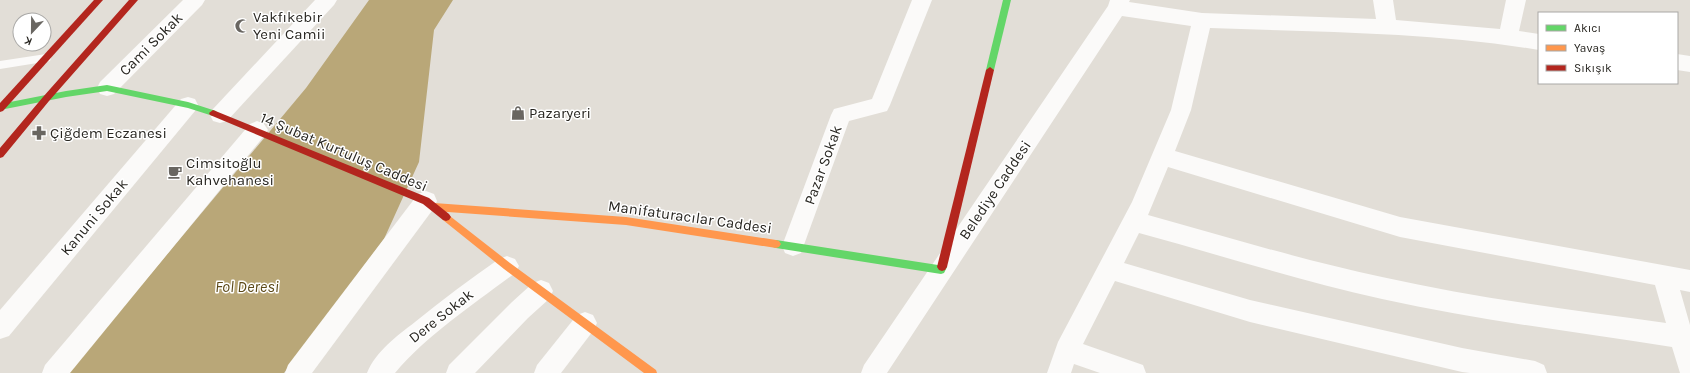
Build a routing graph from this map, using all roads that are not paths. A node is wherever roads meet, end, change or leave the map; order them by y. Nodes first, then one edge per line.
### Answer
1 (99, 0) edge
2 (134, 0) edge
3 (194, 0) edge
4 (922, 0) edge
5 (1007, 0) edge
6 (1383, 0) edge
7 (1516, 0) edge
8 (324, 1) edge
9 (1119, 4) edge
10 (1202, 20) junction
11 (1386, 27) junction
12 (1508, 37) junction
13 (1538, 42) edge
14 (46, 58) junction
15 (1678, 62) edge
16 (1690, 64) edge
17 (0, 65) edge
18 (107, 88) junction
19 (46, 99) junction
20 (188, 105) junction
21 (1, 108) edge
22 (220, 115) junction
23 (261, 132) junction
24 (0, 154) edge
25 (1162, 156) junction
26 (422, 200) junction
27 (1134, 220) junction
28 (793, 246) junction
29 (507, 266) junction
30 (1109, 269) junction
31 (941, 270) junction
32 (1664, 276) junction
33 (1690, 281) edge
34 (541, 291) junction
35 (584, 323) junction
36 (0, 328) edge
37 (1681, 337) junction
38 (1068, 350) junction
39 (1690, 367) edge
40 (643, 370) edge
41 (54, 373) edge
42 (297, 373) edge
43 (379, 373) edge
44 (458, 373) edge
45 (546, 373) edge
46 (873, 373) edge
47 (1059, 373) edge
48 (1134, 373) edge
49 (1535, 373) edge

1 - 14 street
2 - 19 street
3 - 18 street, Cami Sokak
4 - 28 street, Pazar Sokak
5 - 31 street
6 - 11 street
7 - 12 street
8 - 22 street
9 - 10 street
9 - 31 street, Belediye Caddesi
10 - 11 street
10 - 25 street
11 - 12 street
12 - 13 street
14 - 17 lane
14 - 21 street
15 - 16 street
18 - 19 street, 14 Şubat Kurtuluş Caddesi
18 - 20 street, 14 Şubat Kurtuluş Caddesi
19 - 21 street, 14 Şubat Kurtuluş Caddesi
19 - 24 street
20 - 22 street, 14 Şubat Kurtuluş Caddesi
20 - 36 street, Kanuni Sokak
22 - 23 street, 14 Şubat Kurtuluş Caddesi
23 - 26 street, 14 Şubat Kurtuluş Caddesi
23 - 41 street
25 - 27 street
25 - 32 street
26 - 28 street, Manifaturacılar Caddesi
26 - 29 street, 14 Şubat Kurtuluş Caddesi
26 - 42 street
27 - 30 street
27 - 37 street
28 - 31 street, Manifaturacılar Caddesi
29 - 34 street, 14 Şubat Kurtuluş Caddesi
29 - 43 street, Dere Sokak
30 - 38 street
30 - 49 street
31 - 46 street, Belediye Caddesi
32 - 33 street
32 - 37 street
34 - 35 street, 14 Şubat Kurtuluş Caddesi
34 - 44 street
35 - 40 street, 14 Şubat Kurtuluş Caddesi
35 - 45 street
37 - 39 street
38 - 47 street
38 - 48 street

